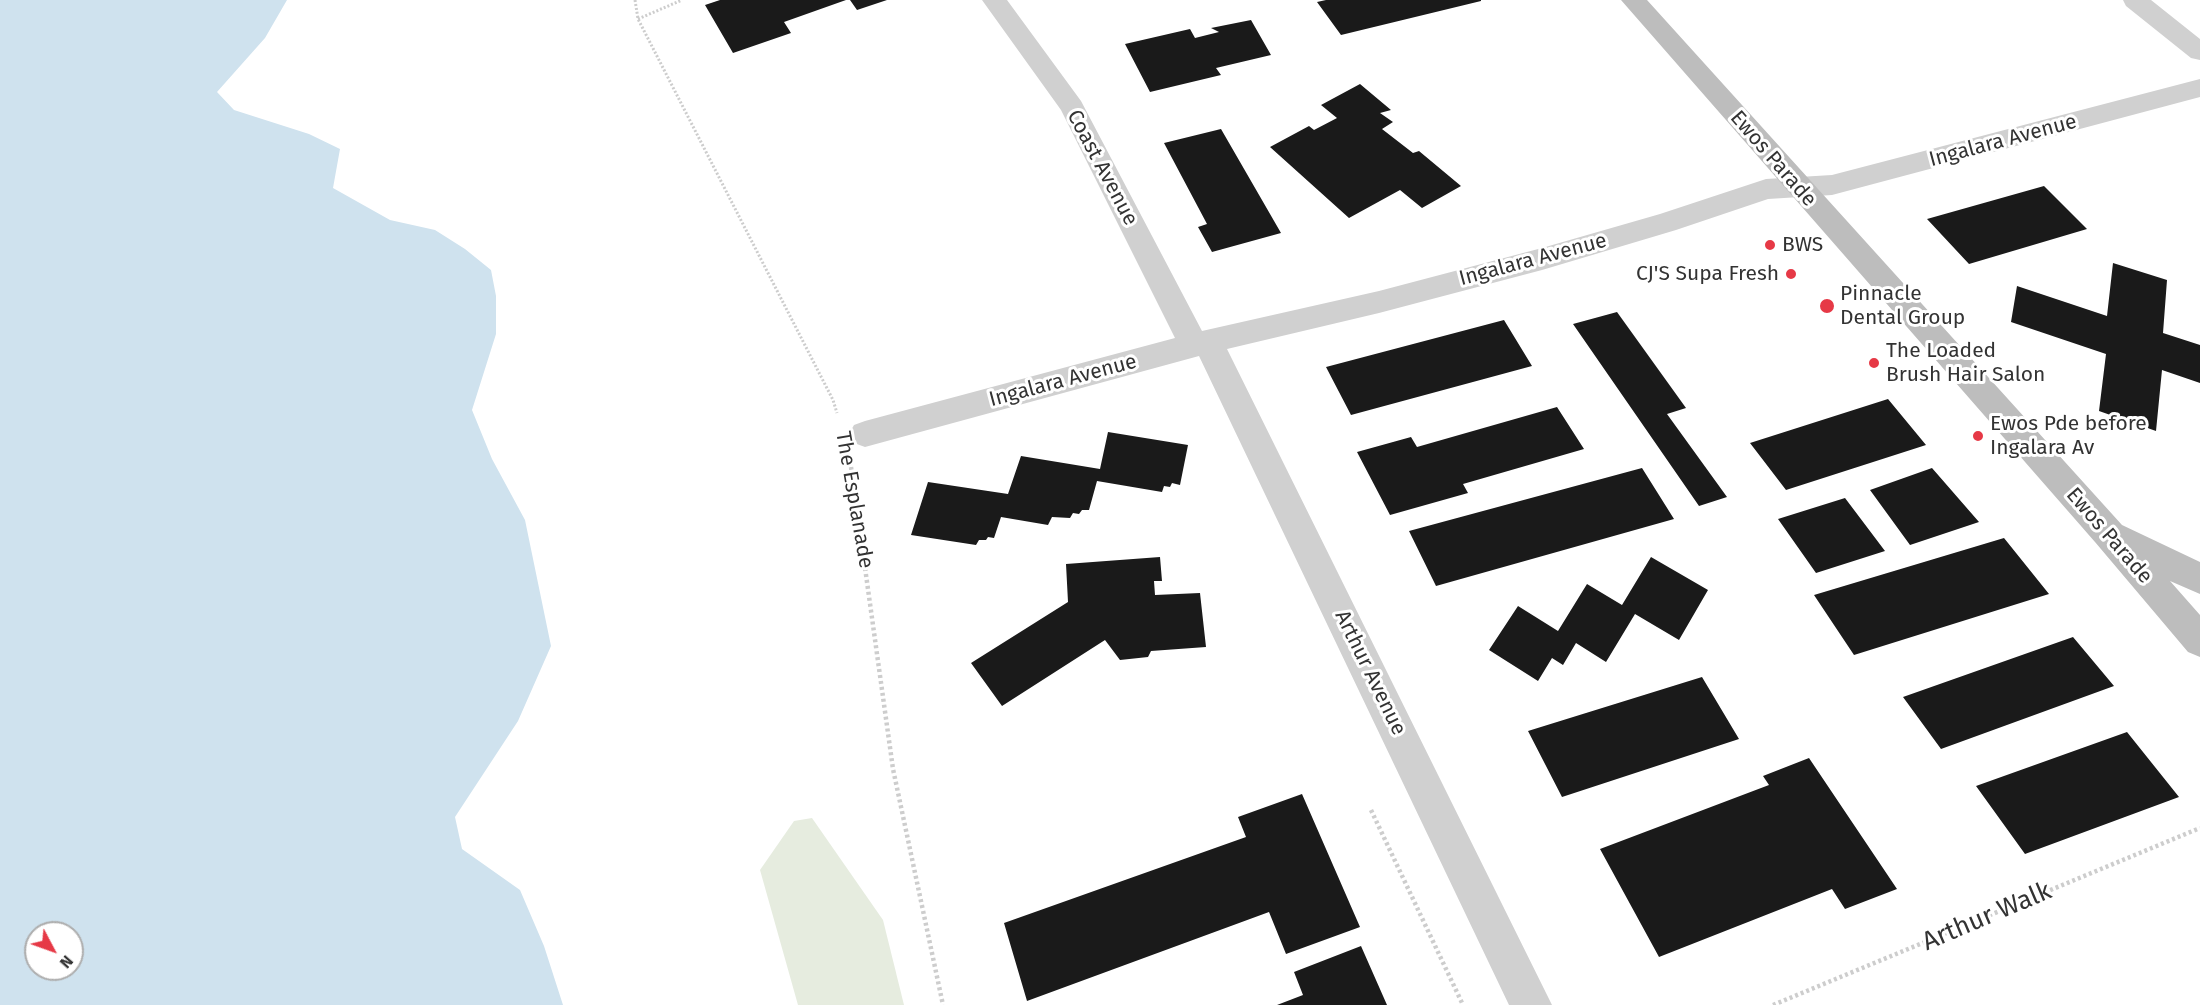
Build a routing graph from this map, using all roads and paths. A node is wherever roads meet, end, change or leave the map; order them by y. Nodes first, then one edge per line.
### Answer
1 (635, 0) edge
2 (682, 0) edge
3 (994, 0) edge
4 (1634, 0) edge
5 (2135, 0) edge
6 (638, 19) junction
7 (2200, 52) edge
8 (2200, 88) edge
9 (1798, 187) junction
10 (1201, 343) junction
11 (840, 420) dead end
12 (866, 434) dead end
13 (850, 459) dead end
14 (2107, 532) junction
15 (2200, 579) edge
16 (2200, 641) edge
17 (1371, 810) dead end
18 (2200, 828) edge
19 (943, 1005) edge
20 (1463, 1005) edge
21 (1531, 1005) edge
22 (1773, 1005) edge

1 - 6 path, The Esplanade
2 - 6 path
3 - 10 street, Coast Avenue
4 - 9 street, Ewos Parade
5 - 7 street
6 - 11 path, The Esplanade
8 - 9 street, Ingalara Avenue
9 - 10 street, Ingalara Avenue
9 - 14 street, Ewos Parade
10 - 12 street, Ingalara Avenue
10 - 21 street, Arthur Avenue
13 - 19 path, The Esplanade
14 - 15 street
14 - 16 street, Ewos Parade
17 - 20 path
18 - 22 path, Arthur Walk

